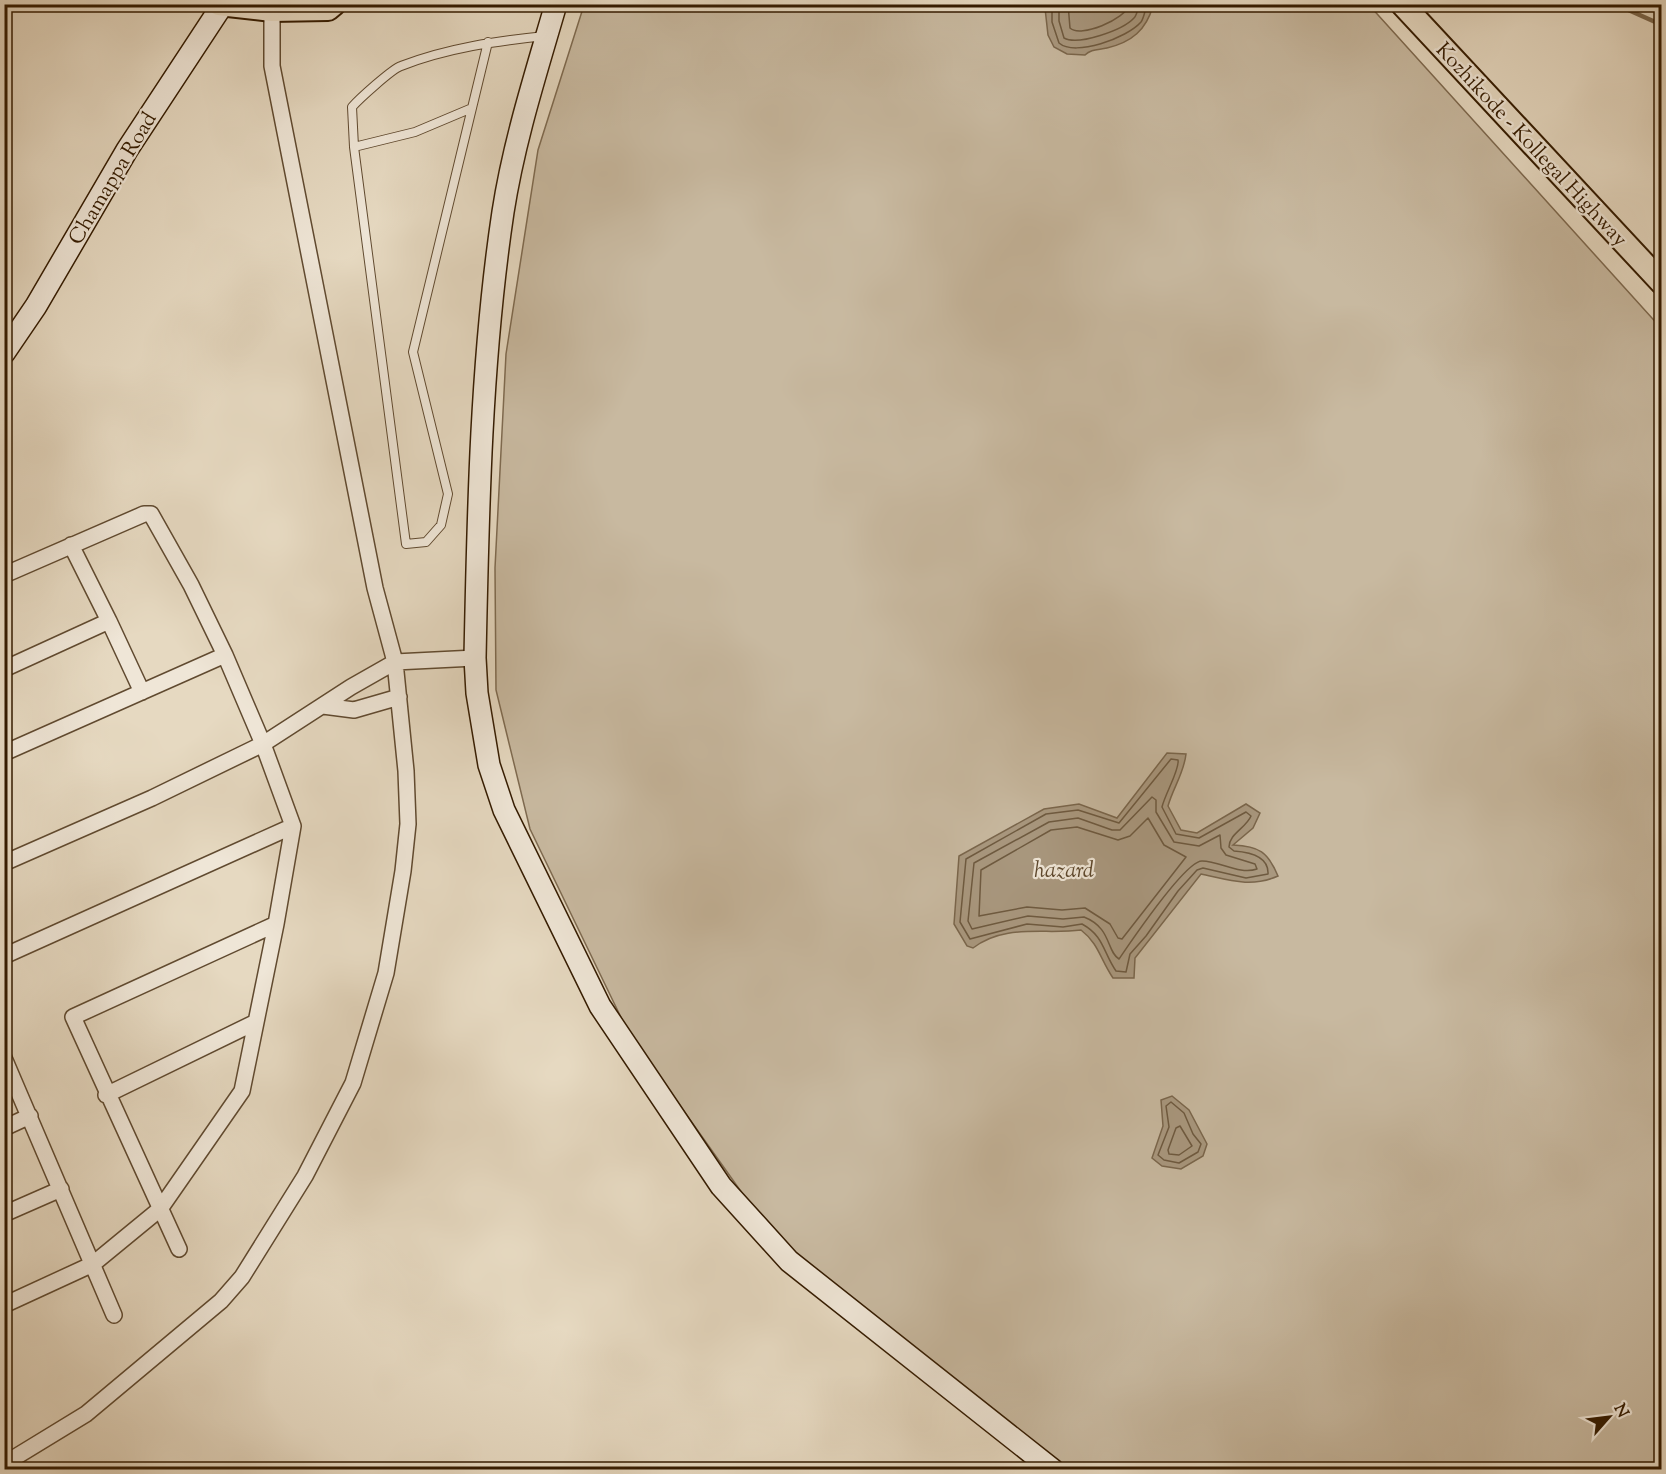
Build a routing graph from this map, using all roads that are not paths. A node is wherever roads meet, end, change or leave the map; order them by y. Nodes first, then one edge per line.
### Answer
1 (334, 4) edge
2 (556, 4) edge
3 (1402, 4) edge
4 (221, 5) edge
5 (272, 7) edge
6 (547, 35) junction
7 (488, 42) junction
8 (472, 108) junction
9 (354, 147) junction
10 (1662, 283) edge
11 (4, 353) edge
12 (71, 545) junction
13 (4, 575) edge
14 (109, 621) junction
15 (225, 655) junction
16 (475, 658) junction
17 (394, 662) junction
18 (4, 669) edge
19 (142, 692) junction
20 (399, 697) junction
21 (322, 706) junction
22 (263, 744) junction
23 (4, 753) edge
24 (293, 826) junction
25 (4, 863) edge
26 (276, 924) junction
27 (4, 956) edge
28 (256, 1022) junction
29 (4, 1058) edge
30 (106, 1095) junction
31 (30, 1116) junction
32 (4, 1128) edge
33 (61, 1189) junction
34 (160, 1209) junction
35 (4, 1214) edge
36 (179, 1249) dead end
37 (93, 1264) junction
38 (4, 1305) edge
39 (114, 1315) dead end
40 (4, 1464) edge
41 (1053, 1470) edge

1 - 5 main road
2 - 6 street
3 - 10 main road, Kozhikode - Kollegal Highway
4 - 5 main road
4 - 11 street, Chamappa Road
5 - 17 street
6 - 7 lane
6 - 16 street
7 - 8 lane
7 - 9 lane
8 - 9 lane
8 - 9 lane
12 - 13 street
12 - 14 street
12 - 15 street
14 - 18 street
14 - 19 street
15 - 19 street
15 - 22 street
16 - 17 street
16 - 41 street
17 - 20 street
17 - 21 street
19 - 23 street
20 - 21 street
20 - 40 street
21 - 22 street
22 - 24 street
22 - 25 street
24 - 26 street
24 - 27 street
26 - 28 street
26 - 30 street
28 - 30 street
28 - 34 street
29 - 31 street
30 - 34 street
31 - 32 street
31 - 33 street
33 - 35 street
33 - 37 street
34 - 36 street
34 - 37 street
37 - 38 street
37 - 39 street

